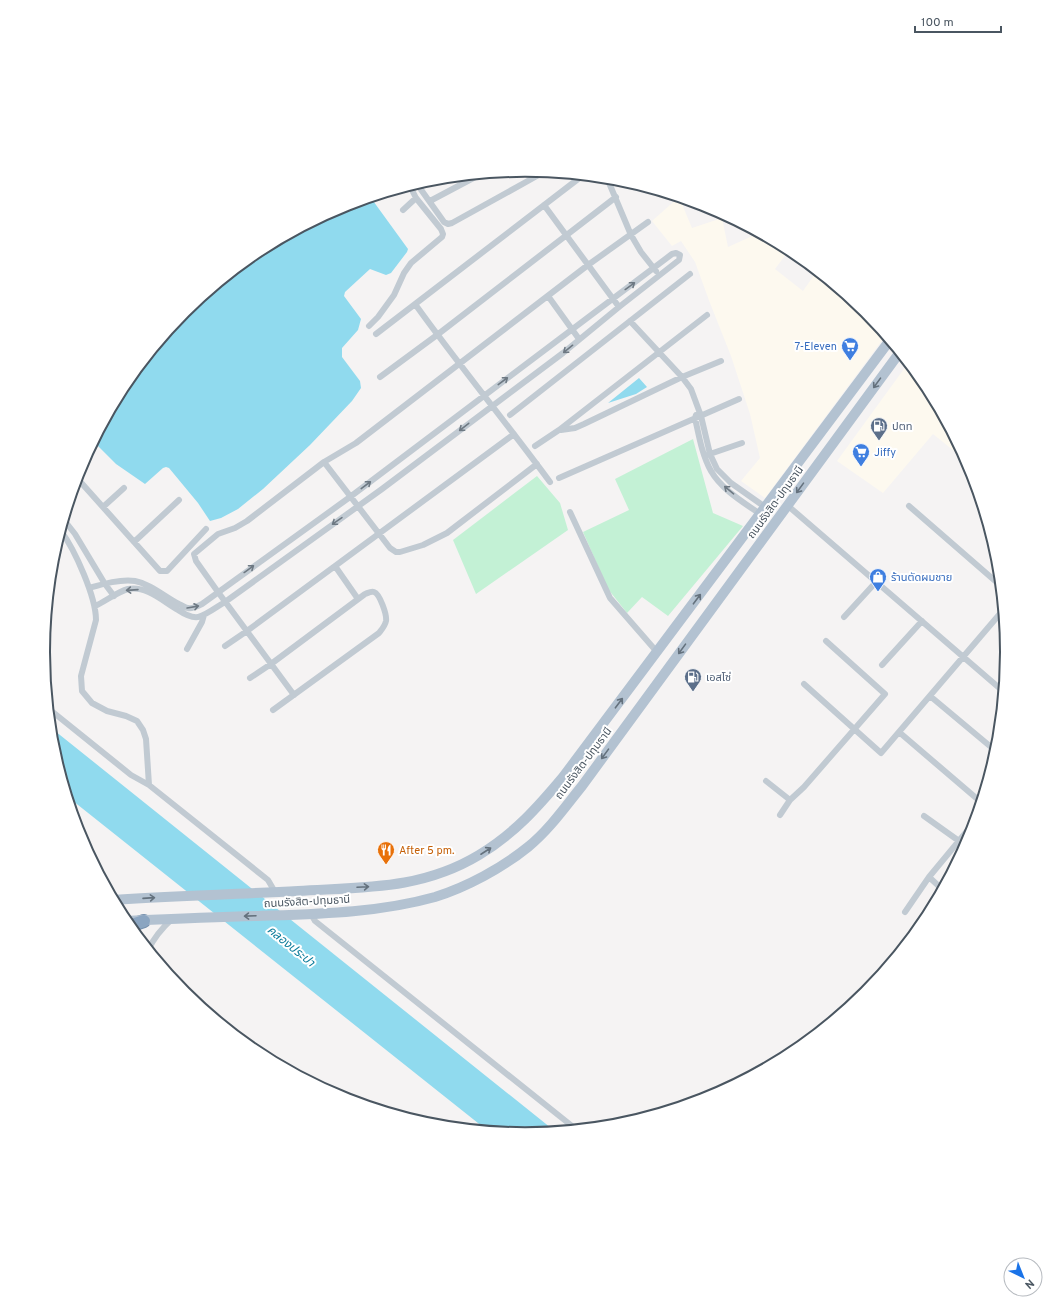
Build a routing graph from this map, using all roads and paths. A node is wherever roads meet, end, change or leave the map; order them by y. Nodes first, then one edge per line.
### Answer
1 (534, 177) edge
2 (469, 180) edge
3 (577, 180) edge
4 (610, 185) edge
5 (421, 189) edge
6 (412, 191) edge
7 (616, 197) junction
8 (416, 198) junction
9 (430, 201) junction
10 (544, 205) junction
11 (403, 210) dead end
12 (648, 222) dead end
13 (566, 235) junction
14 (631, 235) junction
15 (588, 265) junction
16 (654, 269) junction
17 (690, 274) dead end
18 (660, 275) junction
19 (548, 296) junction
20 (613, 298) junction
21 (415, 304) junction
22 (619, 307) junction
23 (707, 315) dead end
24 (630, 321) junction
25 (369, 326) dead end
26 (572, 330) junction
27 (376, 334) dead end
28 (437, 334) junction
29 (580, 340) junction
30 (887, 344) edge
31 (659, 352) junction
32 (897, 356) edge
33 (721, 361) dead end
34 (529, 362) junction
35 (460, 363) junction
36 (537, 372) junction
37 (380, 377) dead end
38 (682, 377) junction
39 (485, 395) junction
40 (739, 399) dead end
41 (492, 405) junction
42 (510, 415) dead end
43 (698, 417) junction
44 (438, 430) junction
45 (559, 430) junction
46 (514, 434) junction
47 (446, 441) junction
48 (742, 444) dead end
49 (534, 446) dead end
50 (707, 455) junction
51 (324, 462) junction
52 (537, 464) junction
53 (559, 478) dead end
54 (550, 482) dead end
55 (81, 483) edge
56 (124, 488) dead end
57 (350, 497) junction
58 (179, 500) dead end
59 (787, 505) junction
60 (357, 506) junction
61 (909, 506) dead end
62 (103, 507) junction
63 (763, 510) junction
64 (570, 512) dead end
65 (67, 524) edge
66 (206, 530) dead end
67 (378, 534) junction
68 (64, 538) edge
69 (134, 542) junction
70 (731, 553) junction
71 (745, 563) junction
72 (335, 566) junction
73 (995, 580) edge
74 (876, 582) junction
75 (105, 584) junction
76 (89, 588) junction
77 (218, 592) junction
78 (114, 596) junction
79 (358, 599) junction
80 (225, 602) junction
81 (96, 606) junction
82 (999, 614) edge
83 (204, 615) junction
84 (844, 617) dead end
85 (922, 621) junction
86 (247, 631) junction
87 (826, 641) dead end
88 (225, 646) dead end
89 (187, 649) dead end
90 (657, 652) junction
91 (963, 656) junction
92 (271, 664) junction
93 (882, 665) dead end
94 (250, 678) dead end
95 (804, 684) dead end
96 (1000, 688) edge
97 (294, 695) junction
98 (930, 696) junction
99 (273, 710) dead end
100 (54, 713) edge
101 (854, 730) junction
102 (899, 732) junction
103 (991, 747) edge
104 (766, 781) dead end
105 (149, 785) junction
106 (978, 799) edge
107 (790, 800) junction
108 (780, 815) dead end
109 (924, 816) dead end
110 (965, 833) edge
111 (959, 841) junction
112 (929, 877) junction
113 (939, 886) edge
114 (272, 893) junction
115 (120, 900) edge
116 (905, 912) dead end
117 (311, 914) junction
118 (172, 919) junction
119 (144, 921) junction
120 (133, 922) edge
121 (135, 924) edge
122 (151, 945) edge
123 (571, 1126) edge

1 - 9 street
2 - 9 street
3 - 10 street
4 - 7 street
5 - 9 street
6 - 8 street
7 - 13 street
7 - 14 street
8 - 11 street
8 - 25 street
10 - 13 street
10 - 21 street
12 - 14 street
13 - 15 street
13 - 28 street
14 - 15 street
14 - 16 street
15 - 19 street
15 - 20 street
16 - 18 street
16 - 18 street
20 -> 16 street
17 - 24 street
18 - 22 street
19 - 26 street
19 - 35 street
20 - 22 street
20 - 26 street
21 - 27 street
21 - 28 street
22 - 29 street
23 - 31 street
24 - 31 street
24 - 42 street
26 - 29 street
26 - 34 street
28 - 35 street
28 - 37 street
29 -> 36 street
30 - 63 main road, ถนนรังสิต-ปทุมธานี
31 - 38 street
31 - 45 street
32 -> 59 main road, ถนนรังสิต-ปทุมธานี
33 - 38 street
34 - 36 street
39 -> 34 street
35 - 39 street
35 - 51 street
36 - 41 street
38 - 43 street
38 - 45 street
39 - 41 street
39 - 44 street
40 - 43 street
41 - 46 street
41 -> 47 street
43 - 50 street
43 - 53 street
44 - 47 street
57 -> 44 street
45 - 49 street
46 - 52 street
46 - 67 street
47 - 60 street
48 - 50 street
50 - 63 street
51 - 57 street
51 - 77 street
52 - 54 street
52 - 67 street
55 - 62 street
56 - 62 street
57 - 60 street
77 -> 57 street
58 - 69 street
59 - 71 main road, ถนนรังสิต-ปทุมธานี
59 - 74 street
60 - 67 street
60 -> 80 street
61 - 73 street
62 - 69 street
63 - 70 main road, ถนนรังสิต-ปทุมธานี
64 - 90 street
65 - 75 street
66 - 69 street
67 - 72 street
68 - 76 street
70 - 71 main road
90 -> 70 main road, ถนนรังสิต-ปทุมธานี
71 -> 117 main road, ถนนรังสิต-ปทุมธานี
72 - 79 street
72 - 86 street
74 - 84 street
74 - 85 street
75 - 76 street
75 -> 77 street
75 - 78 street
76 - 81 street
77 - 80 street
78 - 81 street
83 -> 78 street
79 - 92 street
79 - 97 street
80 - 83 street
80 - 86 street
81 - 105 street
82 - 91 street
83 - 89 street
85 - 91 street
85 - 93 street
86 - 88 street
86 - 92 street
87 - 101 street
114 -> 90 main road, ถนนรังสิต-ปทุมธานี
91 - 96 street
91 - 98 street
92 - 94 street
92 - 97 street
95 - 101 street
97 - 99 street
98 - 102 street
98 - 103 street
100 - 105 street
101 - 102 street
101 - 107 street
102 - 106 street
104 - 107 street
105 - 114 street
107 - 108 street
109 - 111 street
110 - 111 street
111 - 112 street
112 - 113 street
112 - 116 street
115 -> 114 main road, ถนนรังสิต-ปทุมธานี
117 -> 118 main road, ถนนรังสิต-ปทุมธานี
117 - 123 street
118 - 119 main road, ถนนรังสิต-ปทุมธานี
118 - 122 street
119 - 120 main road, ถนนรังสิต-ปทุมธานี
119 - 121 highway

